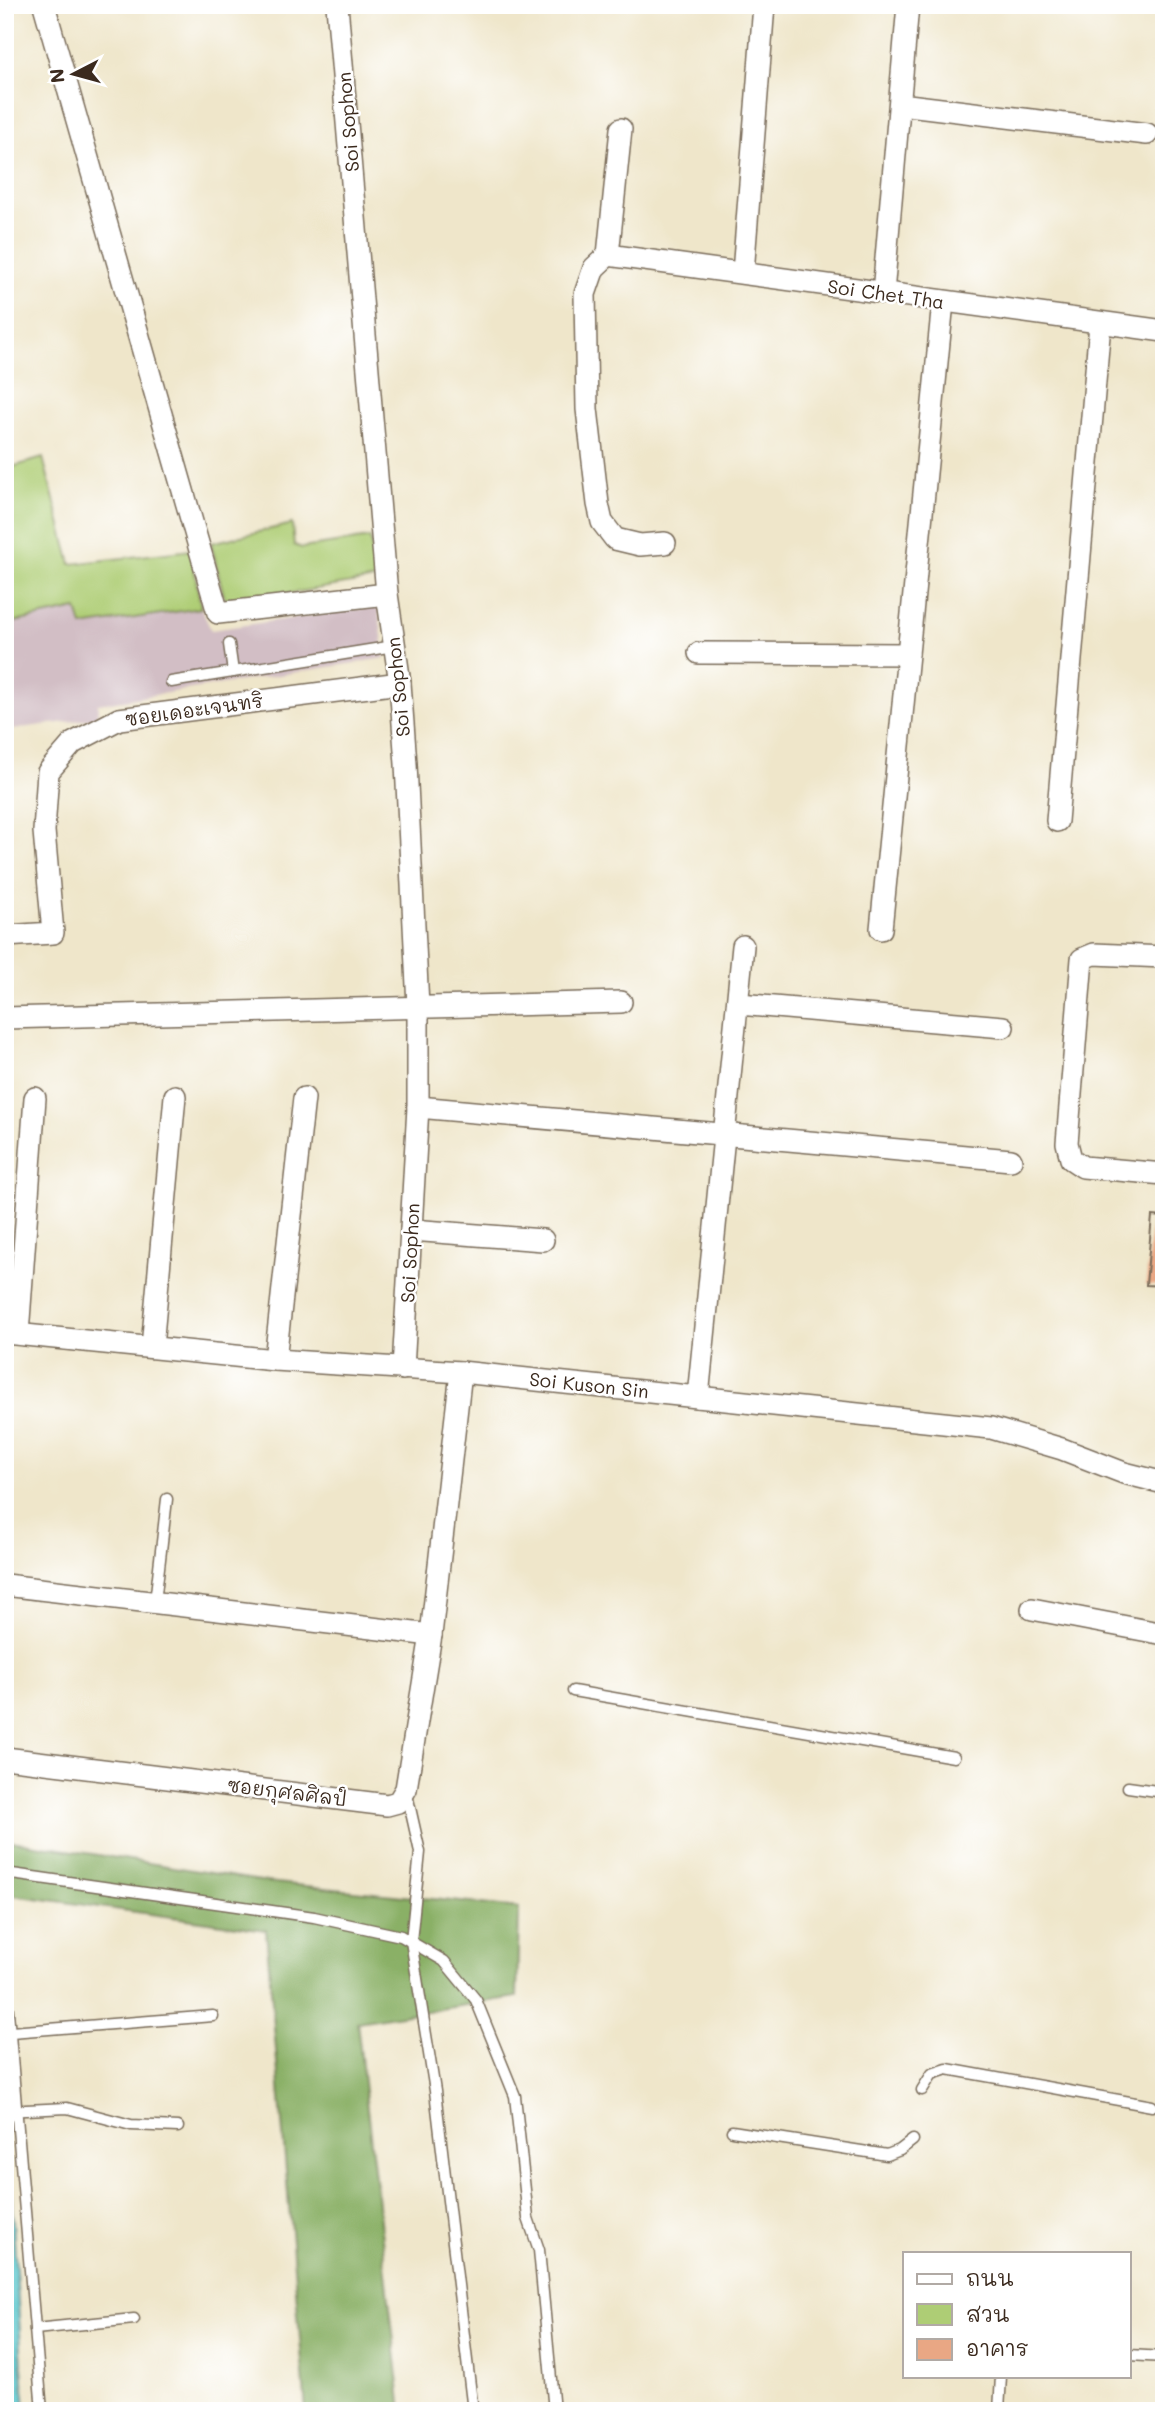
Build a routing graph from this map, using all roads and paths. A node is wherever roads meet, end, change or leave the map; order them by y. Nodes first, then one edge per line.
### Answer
1 (44, 5) edge
2 (337, 5) edge
3 (764, 5) edge
4 (908, 5) edge
5 (900, 104) junction
6 (621, 129) dead end
7 (1147, 134) dead end
8 (608, 255) junction
9 (743, 274) junction
10 (883, 293) junction
11 (943, 302) junction
12 (1100, 324) junction
13 (1164, 331) edge
14 (665, 543) dead end
15 (387, 594) junction
16 (229, 643) dead end
17 (394, 646) junction
18 (699, 653) dead end
19 (908, 654) junction
20 (233, 672) junction
21 (171, 682) dead end
22 (400, 683) junction
23 (1057, 821) dead end
24 (881, 929) dead end
25 (5, 936) edge
26 (743, 946) dead end
27 (1164, 957) edge
28 (621, 1002) dead end
29 (739, 1004) junction
30 (418, 1006) junction
31 (5, 1018) edge
32 (1003, 1027) dead end
33 (175, 1096) dead end
34 (35, 1098) dead end
35 (304, 1098) dead end
36 (418, 1107) junction
37 (726, 1134) junction
38 (1011, 1160) dead end
39 (1164, 1174) edge
40 (411, 1230) junction
41 (543, 1240) dead end
42 (12, 1333) edge
43 (152, 1347) junction
44 (275, 1360) junction
45 (403, 1369) junction
46 (461, 1372) junction
47 (698, 1397) junction
48 (1164, 1483) edge
49 (167, 1499) dead end
50 (5, 1585) edge
51 (155, 1602) junction
52 (1032, 1609) dead end
53 (1164, 1634) edge
54 (430, 1635) junction
55 (573, 1691) dead end
56 (954, 1757) dead end
57 (5, 1758) edge
58 (1128, 1787) dead end
59 (406, 1788) junction
60 (1164, 1792) edge
61 (5, 1873) edge
62 (411, 1941) junction
63 (5, 1976) edge
64 (213, 2016) dead end
65 (11, 2032) junction
66 (922, 2090) dead end
67 (1152, 2106) dead end
68 (11, 2111) edge
69 (178, 2127) dead end
70 (732, 2131) dead end
71 (913, 2140) dead end
72 (134, 2319) dead end
73 (35, 2329) junction
74 (1130, 2355) edge
75 (1164, 2357) edge
76 (1001, 2378) edge
77 (42, 2411) edge
78 (473, 2411) edge
79 (554, 2411) edge
80 (999, 2411) edge

1 - 15 street
2 - 15 street, Soi Sophon
3 - 9 street
4 - 5 street
5 - 7 street
5 - 10 street
6 - 8 street
8 - 9 street, Soi Chet Tha
8 - 14 street
9 - 10 street, Soi Chet Tha
10 - 11 street, Soi Chet Tha
11 - 12 street, Soi Chet Tha
11 - 19 street
12 - 13 street, Soi Chet Tha
12 - 23 street
15 - 17 street, Soi Sophon
16 - 20 lane
17 - 20 lane
17 - 22 street, Soi Sophon
18 - 19 street
19 - 24 street
20 - 21 lane
22 - 25 street, ซอยเดอะเจนทริ
22 - 30 street, Soi Sophon
26 - 29 street
27 - 39 street
28 - 30 street
29 - 32 street
29 - 37 street
30 - 31 street
30 - 36 street, Soi Sophon
33 - 43 street
34 - 42 street
35 - 44 street
36 - 37 street
36 - 40 street, Soi Sophon
37 - 38 street
37 - 47 street
40 - 41 street
40 - 45 street, Soi Sophon
42 - 43 street, Soi Kuson Sin
43 - 44 street, Soi Kuson Sin
44 - 45 street, Soi Kuson Sin
45 - 46 street, Soi Kuson Sin
46 - 47 street, Soi Kuson Sin
46 - 54 street
47 - 48 street, Soi Kuson Sin
49 - 51 lane
50 - 51 street
51 - 54 street
52 - 53 street
54 - 59 street
55 - 56 lane
57 - 59 street, ซอยกุศลศิลป์
58 - 60 lane
59 - 62 lane
61 - 62 lane
62 - 78 lane
62 - 79 lane
63 - 65 lane
64 - 65 lane
65 - 68 lane
66 - 67 lane
68 - 69 lane
68 - 73 lane
70 - 71 lane
72 - 73 lane
73 - 77 lane
74 - 75 lane
76 - 80 lane

